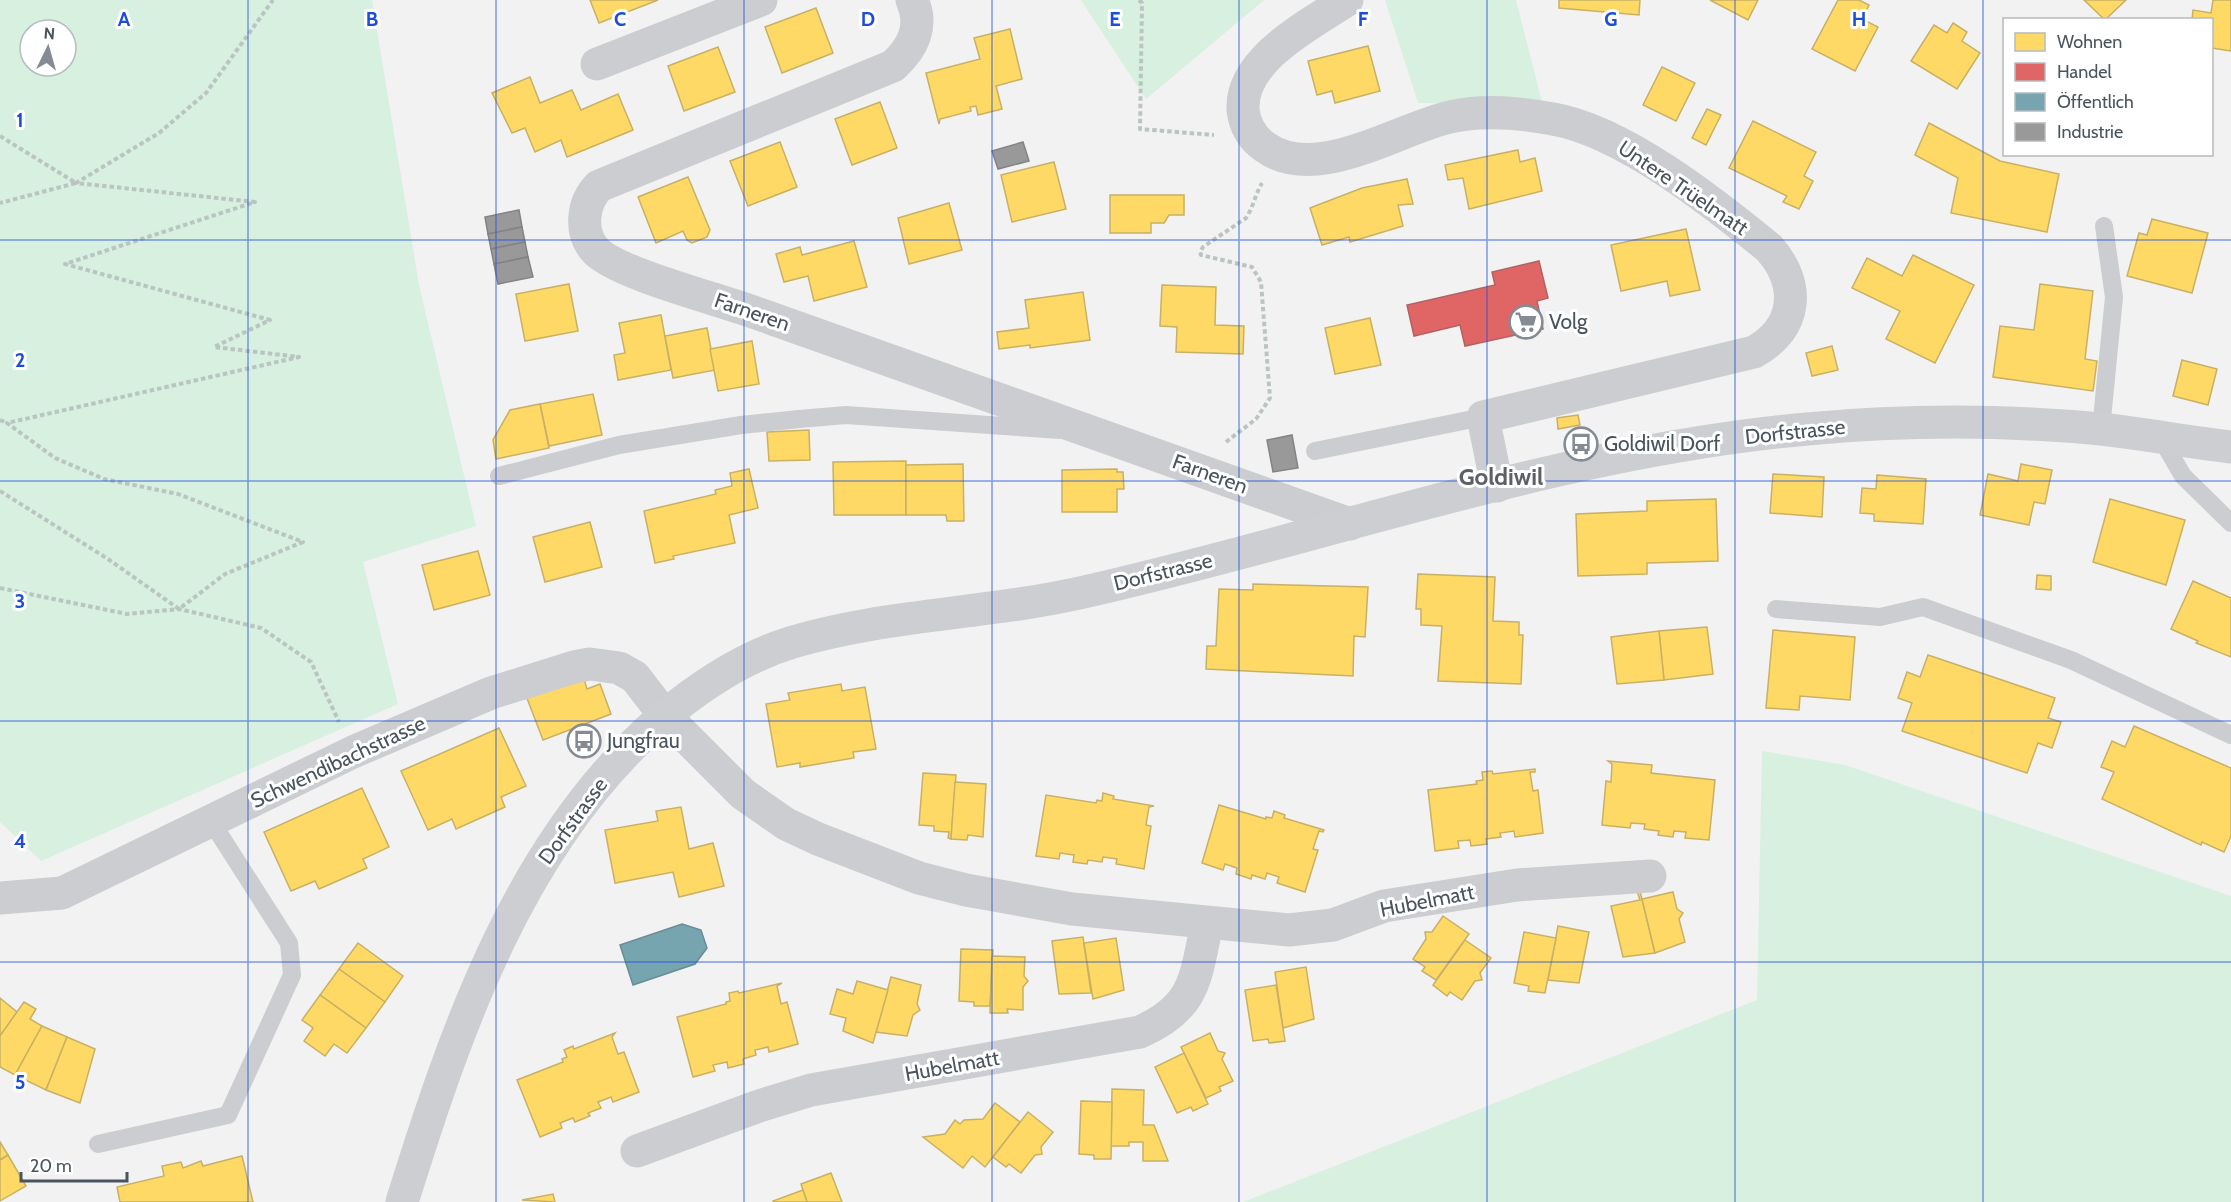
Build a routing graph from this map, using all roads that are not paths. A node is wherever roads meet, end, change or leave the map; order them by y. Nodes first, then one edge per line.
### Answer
1 (761, 0) edge
2 (912, 0) edge
3 (1347, 0) edge
4 (597, 64) dead end
5 (2104, 226) dead end
6 (1483, 417) junction
7 (1086, 429) junction
8 (2101, 429) junction
9 (2161, 438) junction
10 (2231, 447) edge
11 (1315, 451) dead end
12 (499, 476) dead end
13 (1497, 486) junction
14 (1350, 524) junction
15 (2231, 524) edge
16 (1776, 609) dead end
17 (664, 716) junction
18 (2231, 735) edge
19 (211, 820) junction
20 (1650, 876) dead end
21 (0, 898) edge
22 (1207, 924) junction
23 (98, 1144) dead end
24 (637, 1151) dead end
25 (402, 1202) edge

1 - 4 street
2 - 7 street, Farneren
3 - 6 street, Untere Trüelmatt
5 - 8 lane
6 - 11 lane
6 - 13 street
7 - 12 lane
7 - 14 street, Farneren
8 - 9 street, Dorfstrasse
8 - 13 street, Dorfstrasse
9 - 10 street, Dorfstrasse
9 - 15 lane
13 - 14 street, Dorfstrasse
14 - 17 street, Dorfstrasse
16 - 18 lane
17 - 19 street, Schwendibachstrasse
17 - 22 street, Hubelmatt
17 - 25 street, Dorfstrasse
19 - 21 street, Schwendibachstrasse
19 - 23 lane
20 - 22 street, Hubelmatt
22 - 24 street, Hubelmatt

